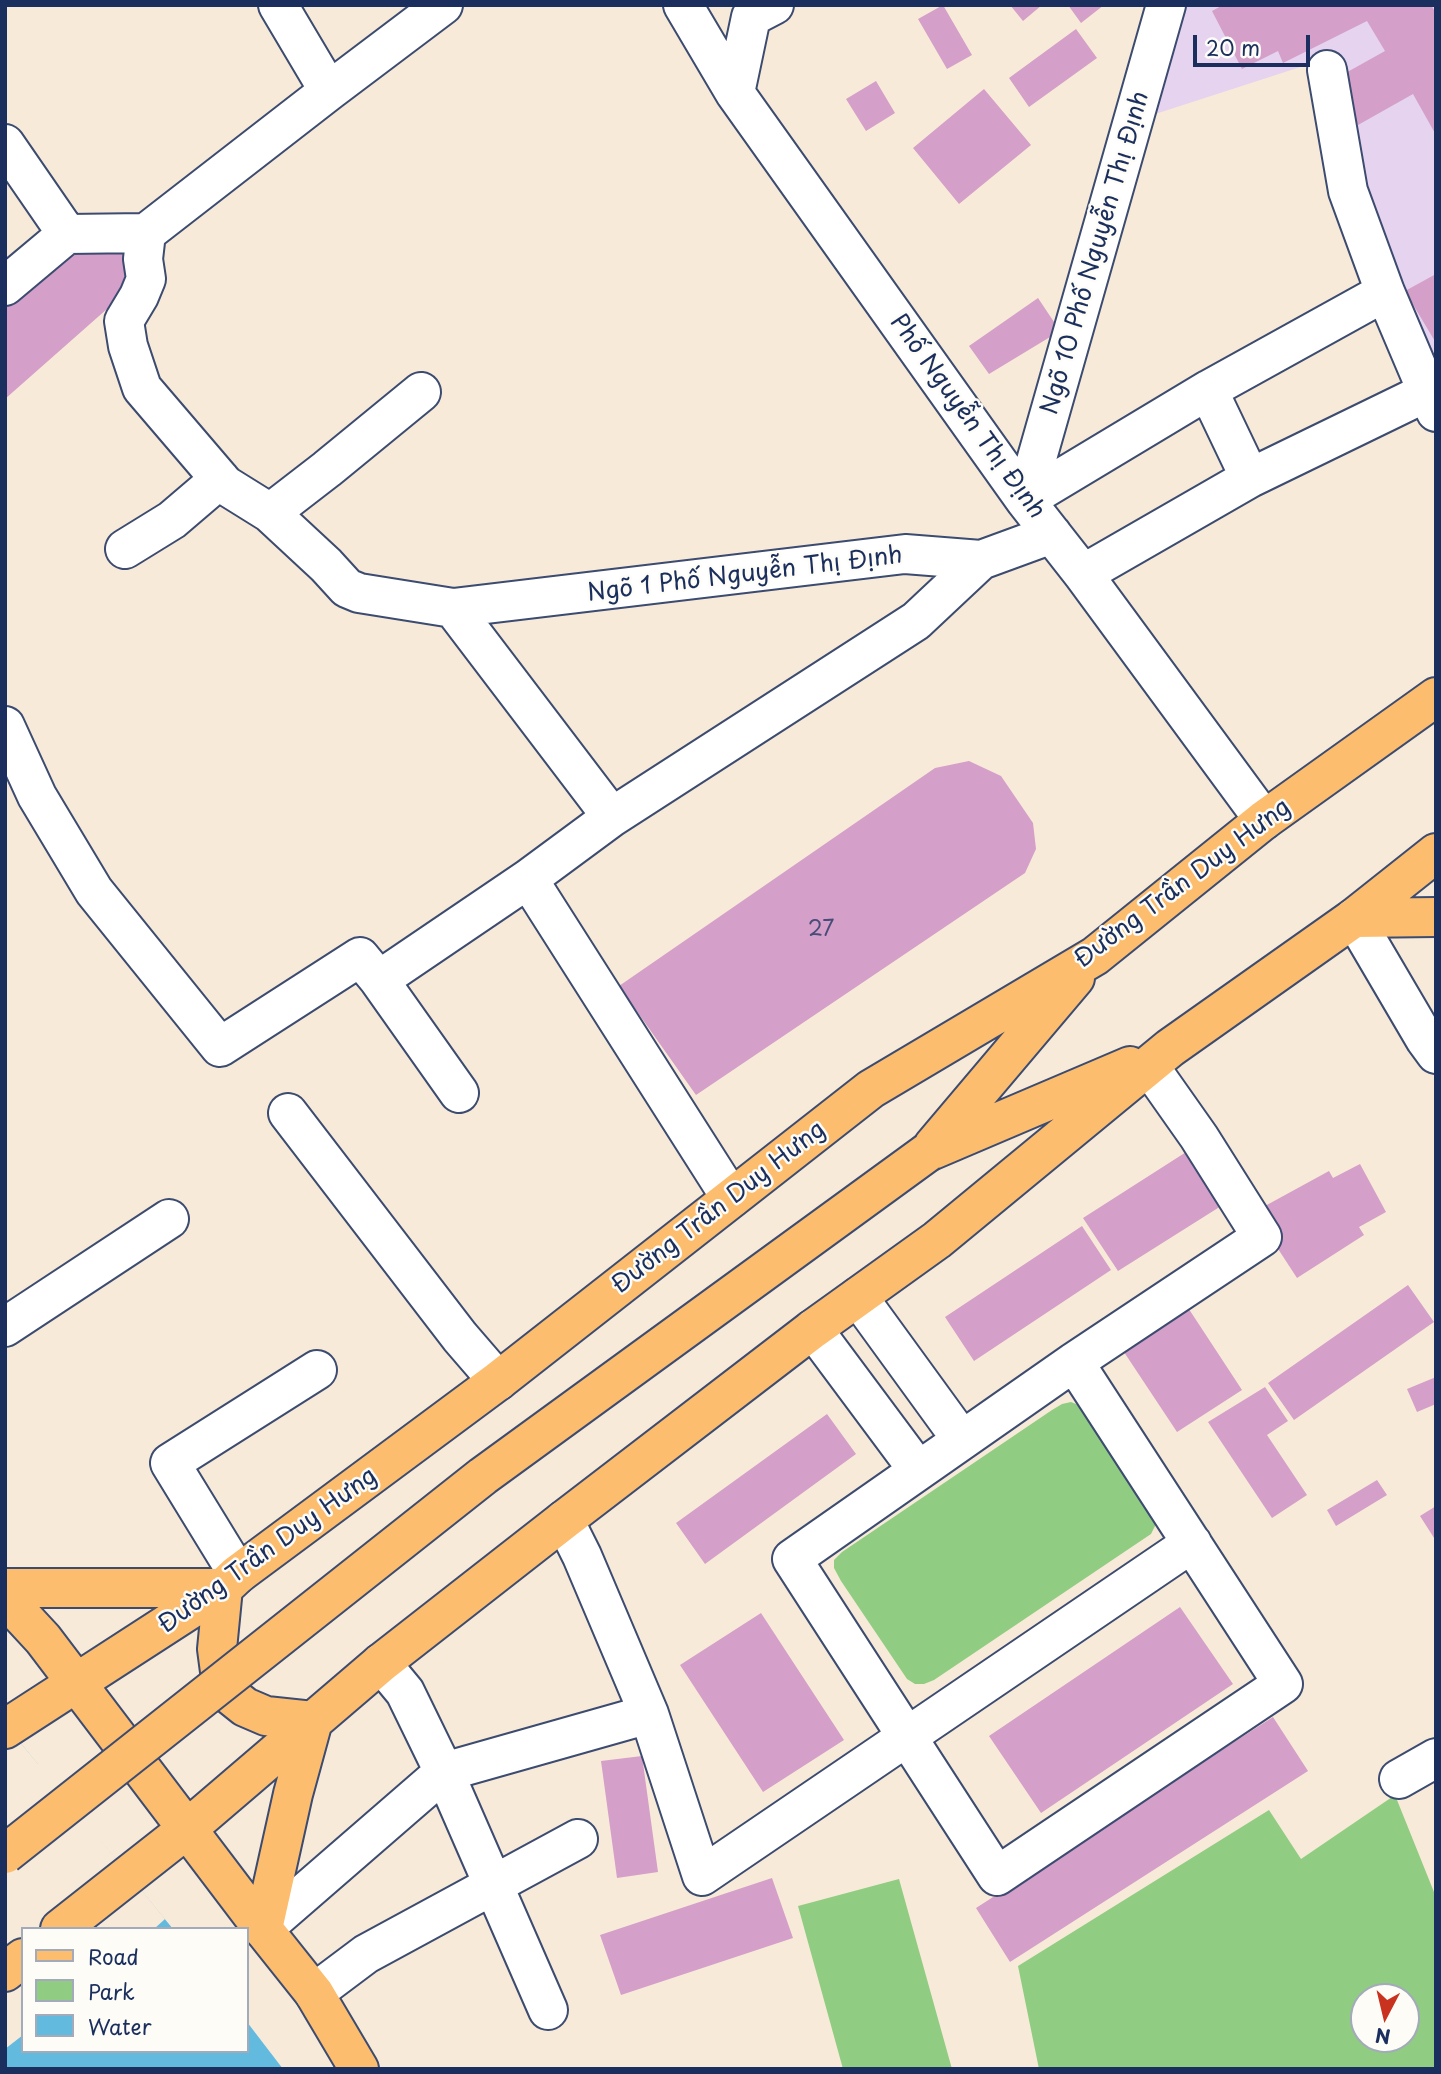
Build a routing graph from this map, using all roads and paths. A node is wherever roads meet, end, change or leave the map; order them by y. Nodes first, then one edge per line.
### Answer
1 (278, 5) edge
2 (443, 5) edge
3 (683, 5) edge
4 (1166, 5) edge
5 (760, 9) edge
6 (1327, 71) dead end
7 (329, 91) junction
8 (735, 93) junction
9 (5, 144) edge
10 (146, 233) junction
11 (67, 234) junction
12 (5, 286) edge
13 (1385, 292) junction
14 (1208, 390) junction
15 (421, 392) dead end
16 (1431, 402) edge
17 (1250, 478) junction
18 (220, 479) junction
19 (1025, 500) junction
20 (270, 513) junction
21 (1052, 534) junction
22 (125, 550) dead end
23 (981, 560) junction
24 (1083, 574) junction
25 (453, 608) junction
26 (1436, 697) edge
27 (5, 726) edge
28 (612, 817) junction
29 (1264, 820) junction
30 (1436, 853) edge
31 (528, 879) junction
32 (1436, 917) edge
33 (1354, 918) junction
34 (1095, 956) junction
35 (379, 980) junction
36 (1436, 1054) edge
37 (1160, 1057) junction
38 (459, 1093) dead end
39 (288, 1113) dead end
40 (928, 1152) junction
41 (731, 1198) junction
42 (169, 1219) dead end
43 (858, 1297) junction
44 (5, 1326) edge
45 (813, 1329) junction
46 (1074, 1362) junction
47 (317, 1370) dead end
48 (498, 1381) junction
49 (962, 1440) junction
50 (918, 1470) junction
51 (564, 1520) junction
52 (1192, 1543) junction
53 (230, 1581) junction
54 (5, 1588) edge
55 (5, 1598) edge
56 (381, 1663) junction
57 (75, 1685) junction
58 (649, 1714) junction
59 (313, 1721) junction
60 (6, 1728) edge
61 (906, 1736) junction
62 (1436, 1758) edge
63 (444, 1772) junction
64 (1399, 1779) dead end
65 (187, 1829) junction
66 (578, 1839) dead end
67 (5, 1854) edge
68 (493, 1885) junction
69 (63, 1927) edge
70 (263, 1929) junction
71 (21, 1960) edge
72 (5, 1972) edge
73 (314, 1993) junction
74 (548, 2010) dead end
75 (359, 2069) edge

1 - 7 street
2 - 7 street
3 - 8 street, Phố Nguyễn Thị Định
4 - 19 street, Ngõ 10 Phố Nguyễn Thị Định
5 - 8 street
6 - 13 street
7 - 10 street
8 - 19 street, Phố Nguyễn Thị Định
9 - 11 street
10 - 11 street
10 - 18 street, Ngõ 1 Phố Nguyễn Thị Định
11 - 12 street
13 - 14 street
13 - 16 street
14 - 17 street
14 - 19 street
15 - 20 street
16 - 17 street
17 - 24 street
18 - 20 street, Ngõ 1 Phố Nguyễn Thị Định
18 - 22 street
19 - 21 street, Phố Nguyễn Thị Định
20 - 25 street, Ngõ 1 Phố Nguyễn Thị Định
21 - 23 street
21 - 24 street, Phố Nguyễn Thị Định
23 - 25 street, Ngõ 1 Phố Nguyễn Thị Định
23 - 28 street
24 - 29 street, Phố Nguyễn Thị Định
25 - 28 street
26 - 29 main road, Đường Trần Duy Hưng
27 - 35 street
28 - 31 street
29 - 34 main road, Đường Trần Duy Hưng
30 - 33 main road
31 - 35 street
31 - 41 street
32 - 33 main road
33 - 36 street
33 - 37 main road
34 - 40 main road
34 - 41 main road, Đường Trần Duy Hưng
35 - 38 street
37 - 40 main road
37 - 43 main road
37 - 46 street
39 - 48 street
40 - 67 main road, bridge
41 - 48 main road, Đường Trần Duy Hưng
42 - 44 street
43 - 45 main road
43 - 49 street
45 - 50 street
45 - 51 main road
46 - 49 street
46 - 52 street
47 - 53 street
48 - 53 main road, Đường Trần Duy Hưng
49 - 50 street
50 - 61 street
51 - 56 main road
51 - 58 street
52 - 61 street
52 - 61 street
53 - 54 main road
53 - 57 main road, Đường Trần Duy Hưng
53 - 59 main road
55 - 57 main road
56 - 59 main road
56 - 63 street
57 - 60 main road, Đường Trần Duy Hưng
57 - 65 main road
58 - 61 street
58 - 63 street
59 - 65 main road
59 - 70 main road
62 - 64 street
63 - 68 street
63 - 70 street
65 - 69 main road
65 - 70 main road
66 - 68 street
68 - 73 street
68 - 74 street
70 - 73 main road
71 - 72 main road
73 - 75 main road

